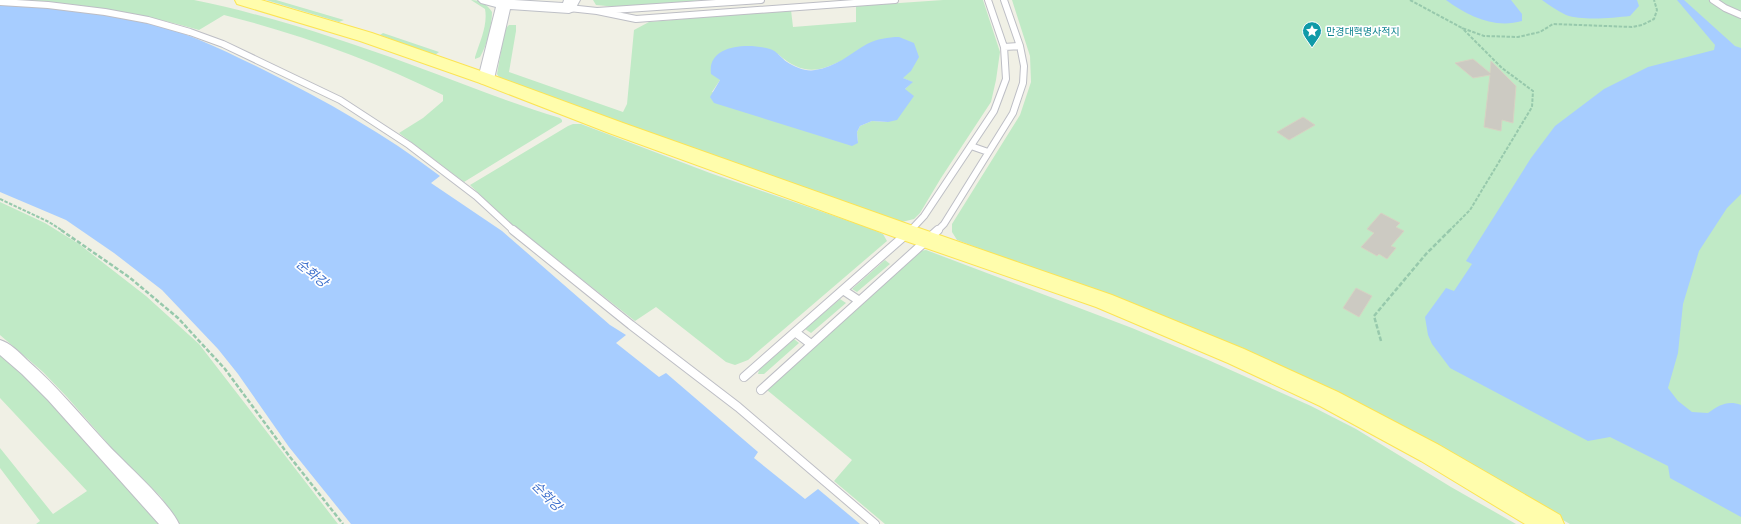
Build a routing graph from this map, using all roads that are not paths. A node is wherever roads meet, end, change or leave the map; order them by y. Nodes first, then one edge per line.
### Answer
1 (242, 0) edge
2 (486, 0) edge
3 (760, 0) edge
4 (895, 0) edge
5 (988, 0) edge
6 (1004, 0) edge
7 (1714, 0) edge
8 (0, 2) edge
9 (504, 4) junction
10 (570, 4) edge
11 (597, 11) junction
12 (1741, 14) edge
13 (1020, 46) junction
14 (1004, 47) junction
15 (486, 79) junction
16 (972, 146) junction
17 (988, 152) junction
18 (916, 236) junction
19 (843, 290) junction
20 (858, 300) junction
21 (795, 332) junction
22 (811, 344) junction
23 (0, 346) edge
24 (744, 378) dead end
25 (761, 390) dead end
26 (170, 524) edge
27 (875, 524) edge
28 (1550, 524) edge

1 - 15 main road
2 - 9 street
3 - 11 lane
4 - 11 lane
5 - 14 lane
6 - 13 lane
7 - 12 lane
8 - 27 lane
9 - 10 street
9 - 15 street
10 - 11 lane
13 - 14 lane
13 - 17 lane
14 - 16 lane
15 - 18 main road
16 - 17 lane
16 - 18 lane
17 - 18 lane
18 - 19 lane
18 - 20 lane
18 - 28 main road
19 - 20 lane
19 - 21 lane
20 - 22 lane
21 - 22 lane
21 - 24 lane
22 - 25 lane
23 - 26 street

